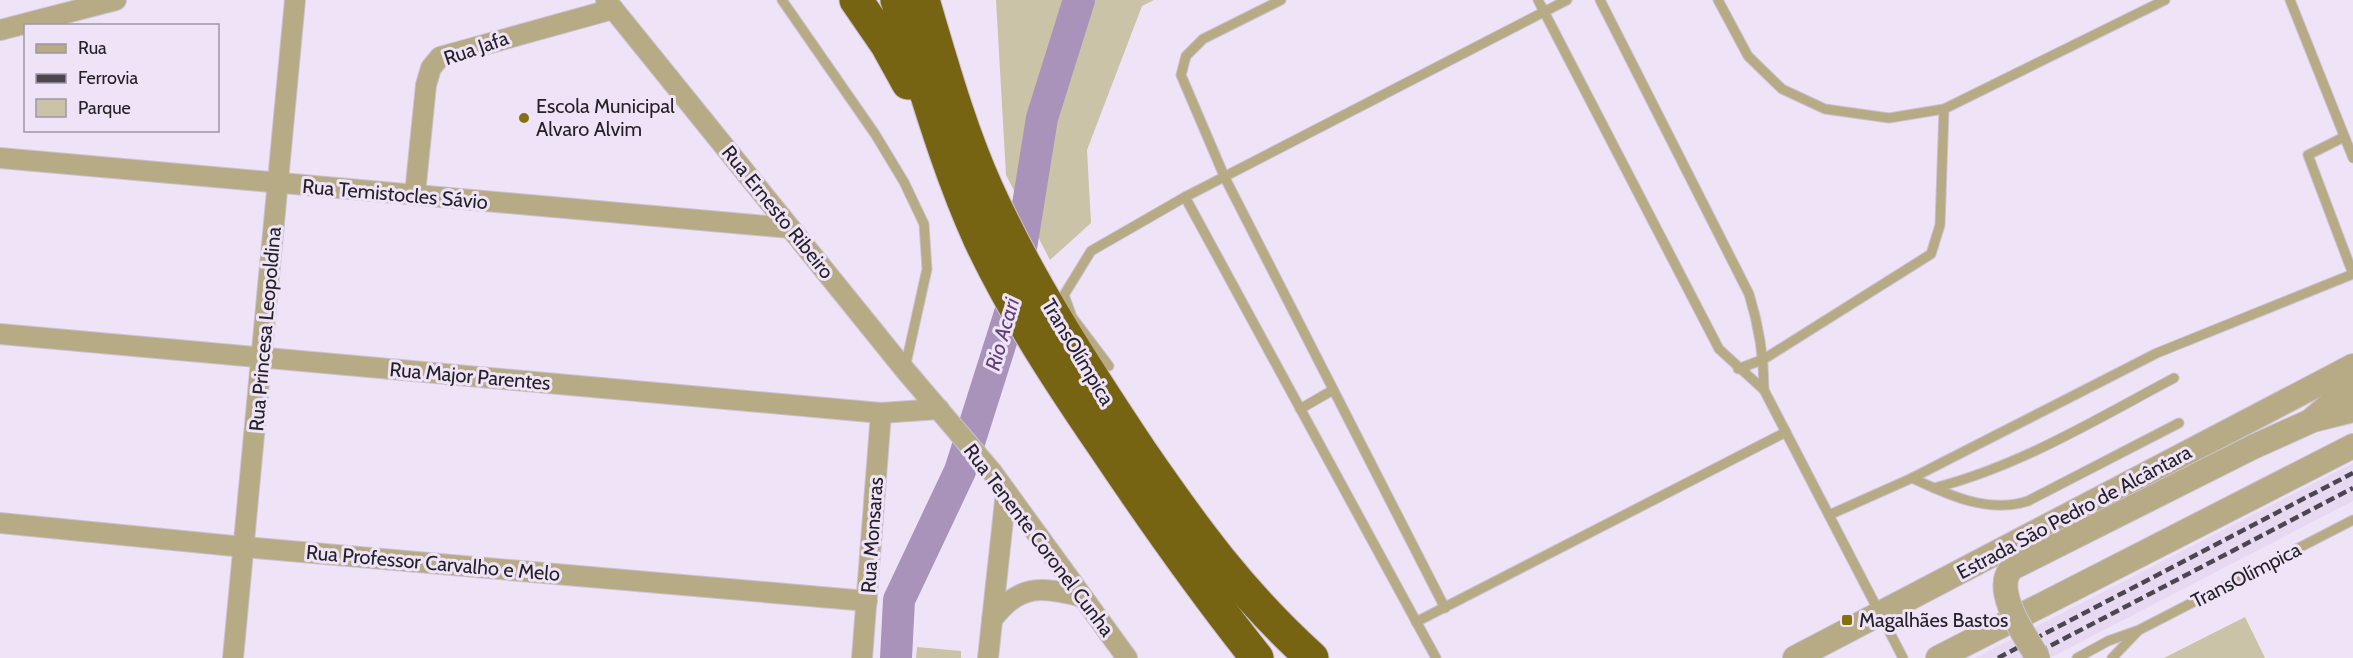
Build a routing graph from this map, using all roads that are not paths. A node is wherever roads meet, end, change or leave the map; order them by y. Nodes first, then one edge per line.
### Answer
1 (116, 0) edge
2 (295, 0) edge
3 (782, 0) edge
4 (856, 0) edge
5 (897, 0) edge
6 (923, 0) edge
7 (944, 0) edge
8 (1281, 0) edge
9 (1538, 0) edge
10 (1568, 0) edge
11 (1600, 0) edge
12 (1718, 0) edge
13 (2165, 0) edge
14 (2290, 0) edge
15 (610, 4) edge
16 (1545, 12) junction
17 (0, 30) edge
18 (946, 77) junction
19 (1944, 109) junction
20 (2344, 137) junction
21 (0, 158) edge
22 (2353, 158) edge
23 (1225, 178) junction
24 (278, 184) junction
25 (958, 186) junction
26 (415, 194) junction
27 (1185, 197) junction
28 (790, 228) junction
29 (0, 334) edge
30 (264, 358) junction
31 (1764, 359) junction
32 (1109, 366) dead end
33 (2353, 366) edge
34 (1738, 369) junction
35 (905, 370) junction
36 (2174, 378) dead end
37 (2353, 385) edge
38 (1333, 390) junction
39 (1764, 390) junction
40 (1300, 409) junction
41 (2353, 410) edge
42 (881, 413) junction
43 (944, 416) junction
44 (2313, 420) junction
45 (2179, 423) dead end
46 (1786, 432) junction
47 (2353, 446) edge
48 (1911, 478) junction
49 (1934, 488) junction
50 (1006, 492) junction
51 (1829, 515) junction
52 (2353, 520) edge
53 (0, 523) edge
54 (244, 547) junction
55 (1082, 597) junction
56 (867, 601) junction
57 (1445, 608) junction
58 (1880, 613) junction
59 (992, 620) junction
60 (1416, 622) junction
61 (2139, 630) junction
62 (234, 658) edge
63 (862, 658) edge
64 (988, 658) edge
65 (1127, 658) edge
66 (1257, 658) edge
67 (1312, 658) edge
68 (1436, 658) edge
69 (1795, 658) edge
70 (1903, 658) edge
71 (1938, 658) edge
72 (2038, 658) edge
73 (2077, 658) edge
74 (2112, 658) edge

1 - 17 street
2 - 24 street, Rua Princesa Leopoldina
3 - 35 lane
4 - 25 highway
5 - 25 highway, TransOlímpica
6 - 18 highway, TransOlímpica
7 - 18 highway
8 - 23 lane
9 - 16 lane
10 - 16 lane
11 - 31 lane
12 - 19 lane
13 - 19 lane
14 - 20 lane
15 - 26 street, Rua Jafa
15 - 28 street, Rua Ernesto Ribeiro
16 - 23 lane
16 - 34 lane
18 - 67 highway, TransOlímpica
19 - 31 lane
20 - 22 lane
20 - 48 lane
21 - 24 street, Rua Temistocles Sávio
23 - 27 lane
23 - 38 lane
24 - 26 street, Rua Temistocles Sávio
24 - 30 street, Rua Princesa Leopoldina
25 - 66 highway, TransOlímpica
26 - 28 street, Rua Temistocles Sávio
27 - 32 lane
27 - 40 lane
28 - 35 street, Rua Ernesto Ribeiro
29 - 30 street, Rua Major Parentes
30 - 42 street, Rua Major Parentes
30 - 54 street, Rua Princesa Leopoldina
31 - 34 lane
31 - 39 lane
33 - 58 street, Estrada São Pedro de Alcântara
34 - 39 lane
35 - 43 street, Rua Ernesto Ribeiro
36 - 49 lane
37 - 44 street
38 - 40 lane
38 - 57 lane
39 - 46 lane
40 - 60 lane
41 - 44 street
42 - 43 street, Rua Major Parentes
42 - 56 street, Rua Monsaras
43 - 50 street, Rua Tenente Coronel Cunha
44 - 72 street, bridge
45 - 49 lane
46 - 51 lane
46 - 57 lane
47 - 71 street
48 - 49 lane
48 - 51 lane
50 - 55 street, Rua Tenente Coronel Cunha
50 - 59 street
51 - 58 lane
52 - 61 lane, TransOlímpica
53 - 54 street, Rua Professor Carvalho e Melo
54 - 56 street, Rua Professor Carvalho e Melo
54 - 62 street, Rua Princesa Leopoldina
55 - 59 street
55 - 65 street, Rua Tenente Coronel Cunha
56 - 63 street, Rua Monsaras
57 - 60 lane
58 - 69 street, Estrada São Pedro de Alcântara
58 - 70 lane
59 - 64 street
60 - 68 lane
61 - 73 lane, TransOlímpica
61 - 74 lane, TransOlímpica

